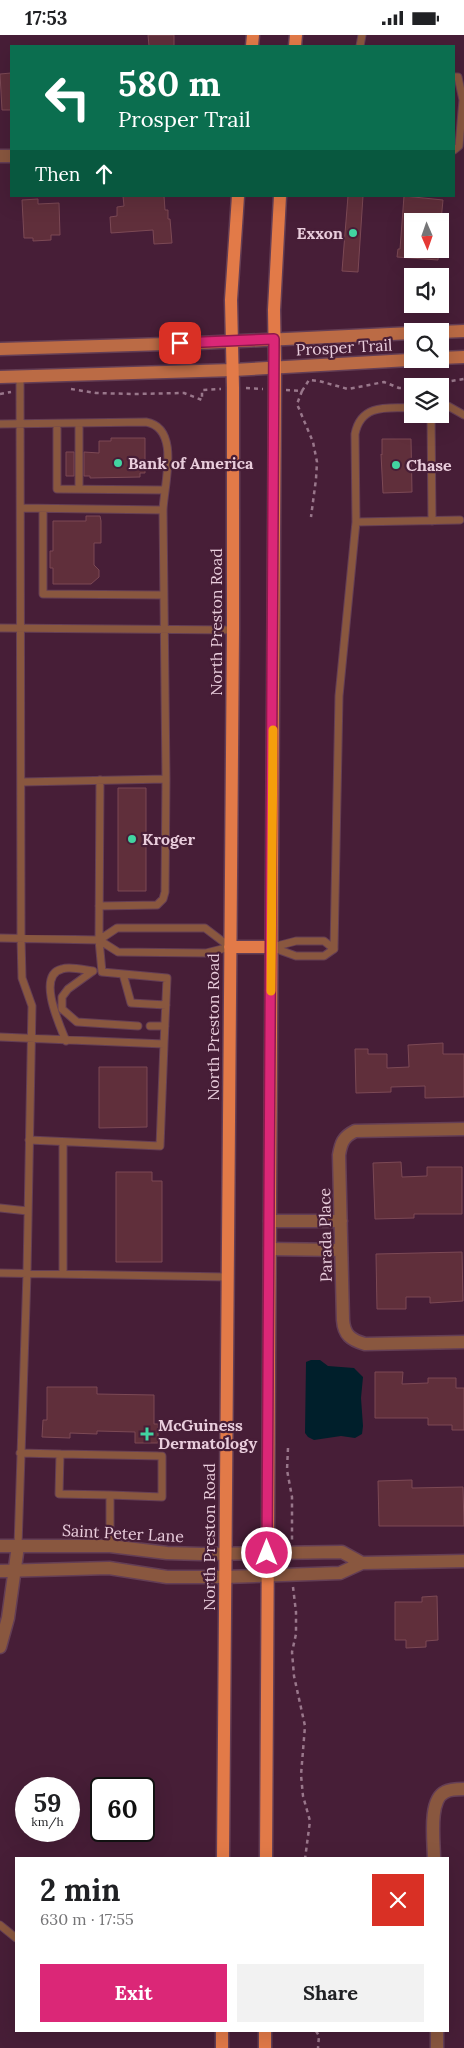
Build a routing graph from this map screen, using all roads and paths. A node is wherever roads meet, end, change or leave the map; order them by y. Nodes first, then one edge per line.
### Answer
1 (455, 77) edge
2 (455, 149) edge
3 (238, 197) edge
4 (280, 197) edge
5 (464, 331) edge
6 (449, 332) edge
7 (404, 333) edge
8 (274, 339) junction
9 (232, 341) junction
10 (0, 349) edge
11 (464, 357) edge
12 (449, 358) edge
13 (404, 360) edge
14 (275, 367) junction
15 (233, 370) junction
16 (20, 376) junction
17 (0, 377) edge
18 (464, 379) edge
19 (449, 381) edge
20 (234, 388) junction
21 (404, 388) edge
22 (69, 389) dead end
23 (275, 390) junction
24 (20, 391) junction
25 (302, 391) junction
26 (0, 394) edge
27 (404, 407) edge
28 (449, 407) edge
29 (464, 415) edge
30 (431, 423) edge
31 (79, 424) junction
32 (0, 425) edge
33 (20, 425) junction
34 (57, 425) junction
35 (79, 489) junction
36 (164, 490) junction
37 (21, 509) junction
38 (43, 509) junction
39 (163, 510) junction
40 (312, 517) dead end
41 (460, 520) dead end
42 (356, 521) junction
43 (432, 521) junction
44 (162, 595) junction
45 (0, 627) edge
46 (21, 628) junction
47 (164, 629) junction
48 (233, 630) junction
49 (166, 779) junction
50 (100, 780) junction
51 (22, 782) junction
52 (99, 906) junction
53 (0, 938) edge
54 (21, 938) junction
55 (99, 940) junction
56 (230, 947) junction
57 (272, 947) junction
58 (334, 949) junction
59 (93, 971) junction
60 (102, 972) junction
61 (123, 974) junction
62 (166, 1005) junction
63 (138, 1025) dead end
64 (150, 1026) dead end
65 (165, 1026) junction
66 (0, 1037) edge
67 (31, 1038) junction
68 (66, 1041) junction
69 (164, 1044) junction
70 (464, 1129) edge
71 (29, 1141) junction
72 (63, 1142) junction
73 (0, 1207) edge
74 (28, 1211) junction
75 (270, 1221) junction
76 (341, 1221) junction
77 (270, 1249) junction
78 (341, 1250) junction
79 (0, 1273) edge
80 (27, 1273) junction
81 (63, 1274) junction
82 (227, 1277) junction
83 (464, 1342) edge
84 (288, 1448) dead end
85 (20, 1453) junction
86 (60, 1454) junction
87 (110, 1495) junction
88 (0, 1546) edge
89 (18, 1546) junction
90 (110, 1546) junction
91 (225, 1553) junction
92 (267, 1553) junction
93 (293, 1553) junction
94 (464, 1561) edge
95 (362, 1563) junction
96 (16, 1570) junction
97 (0, 1571) edge
98 (293, 1575) junction
99 (267, 1576) junction
100 (224, 1577) junction
101 (0, 1647) edge
102 (464, 1789) edge
103 (223, 1857) edge
104 (266, 1857) edge
105 (305, 1857) edge
106 (434, 1857) edge
107 (0, 1925) edge
108 (15, 1937) edge
109 (222, 2032) edge
110 (266, 2032) edge
111 (316, 2032) edge
112 (437, 2032) edge
113 (222, 2048) edge
114 (265, 2048) edge
115 (318, 2048) edge
116 (437, 2048) edge

1 - 2 lane
3 - 9 main road, North Preston Road
4 - 8 main road
5 - 6 main road
7 - 8 main road, Prosper Trail
8 - 9 main road, Prosper Trail
8 - 14 main road
9 - 10 main road, Prosper Trail
9 - 15 main road, North Preston Road
11 - 12 main road
13 - 14 main road, Prosper Trail
14 - 15 main road, Prosper Trail
14 - 23 main road
15 - 16 main road, Prosper Trail
15 - 20 main road, North Preston Road
16 - 17 main road, Prosper Trail
16 - 24 lane
18 - 19 path
20 - 22 path
20 - 23 path
20 - 48 main road, North Preston Road
21 - 25 path
23 - 25 path
23 - 57 main road
24 - 26 path
24 - 33 lane
25 - 40 path
27 - 42 lane
28 - 29 lane
30 - 43 lane
31 - 34 lane
31 - 35 lane
31 - 36 lane
32 - 33 lane
33 - 34 lane
33 - 37 lane
34 - 35 lane
35 - 36 lane
36 - 39 lane
37 - 38 lane
37 - 46 lane
38 - 39 lane
38 - 44 lane
39 - 44 lane
41 - 43 lane
42 - 43 lane
42 - 58 lane
44 - 47 lane
45 - 46 lane
46 - 47 lane
46 - 51 lane
47 - 48 lane
47 - 49 lane
48 - 56 main road, North Preston Road
49 - 50 lane
49 - 52 lane
50 - 51 lane
50 - 52 lane
51 - 54 lane
52 - 55 lane
53 - 54 lane
54 - 55 lane
54 - 67 lane
55 - 56 lane
55 - 56 lane
55 - 60 lane
56 - 57 main road
56 - 82 main road, North Preston Road
57 - 58 lane
57 - 58 lane
57 - 75 main road
59 - 60 lane
59 - 63 lane
59 - 68 lane
60 - 61 lane
61 - 62 lane
61 - 62 lane
62 - 65 lane
64 - 65 lane
65 - 69 lane
66 - 67 lane
67 - 68 lane
67 - 71 lane
68 - 69 lane
69 - 72 lane
70 - 76 street, Parada Place
71 - 72 lane
71 - 74 lane
72 - 81 lane
73 - 74 lane
74 - 80 lane
75 - 76 street
75 - 77 main road
76 - 78 street, Parada Place
77 - 78 street
77 - 92 main road
78 - 83 street, Parada Place
79 - 80 lane
80 - 81 lane
80 - 85 lane
81 - 82 lane
82 - 91 main road, North Preston Road
84 - 93 path
85 - 86 lane
85 - 89 lane
86 - 87 lane
86 - 87 lane
87 - 90 lane
88 - 89 street, Saint Peter Lane
89 - 90 street, Saint Peter Lane
89 - 96 street
90 - 91 street, Saint Peter Lane
91 - 92 street, Saint Peter Lane
91 - 100 main road, North Preston Road
92 - 93 street, Saint Peter Lane
92 - 99 main road
93 - 95 street, Saint Peter Lane
94 - 95 street, Saint Peter Lane
95 - 98 street, Saint Peter Lane
96 - 97 street, Saint Peter Lane
96 - 100 street, Saint Peter Lane
96 - 101 street
98 - 99 street, Saint Peter Lane
98 - 105 path
99 - 100 street, Saint Peter Lane
99 - 104 main road
100 - 103 main road, North Preston Road
102 - 106 street
107 - 108 lane
109 - 113 main road
110 - 114 main road
111 - 115 path
112 - 116 street

